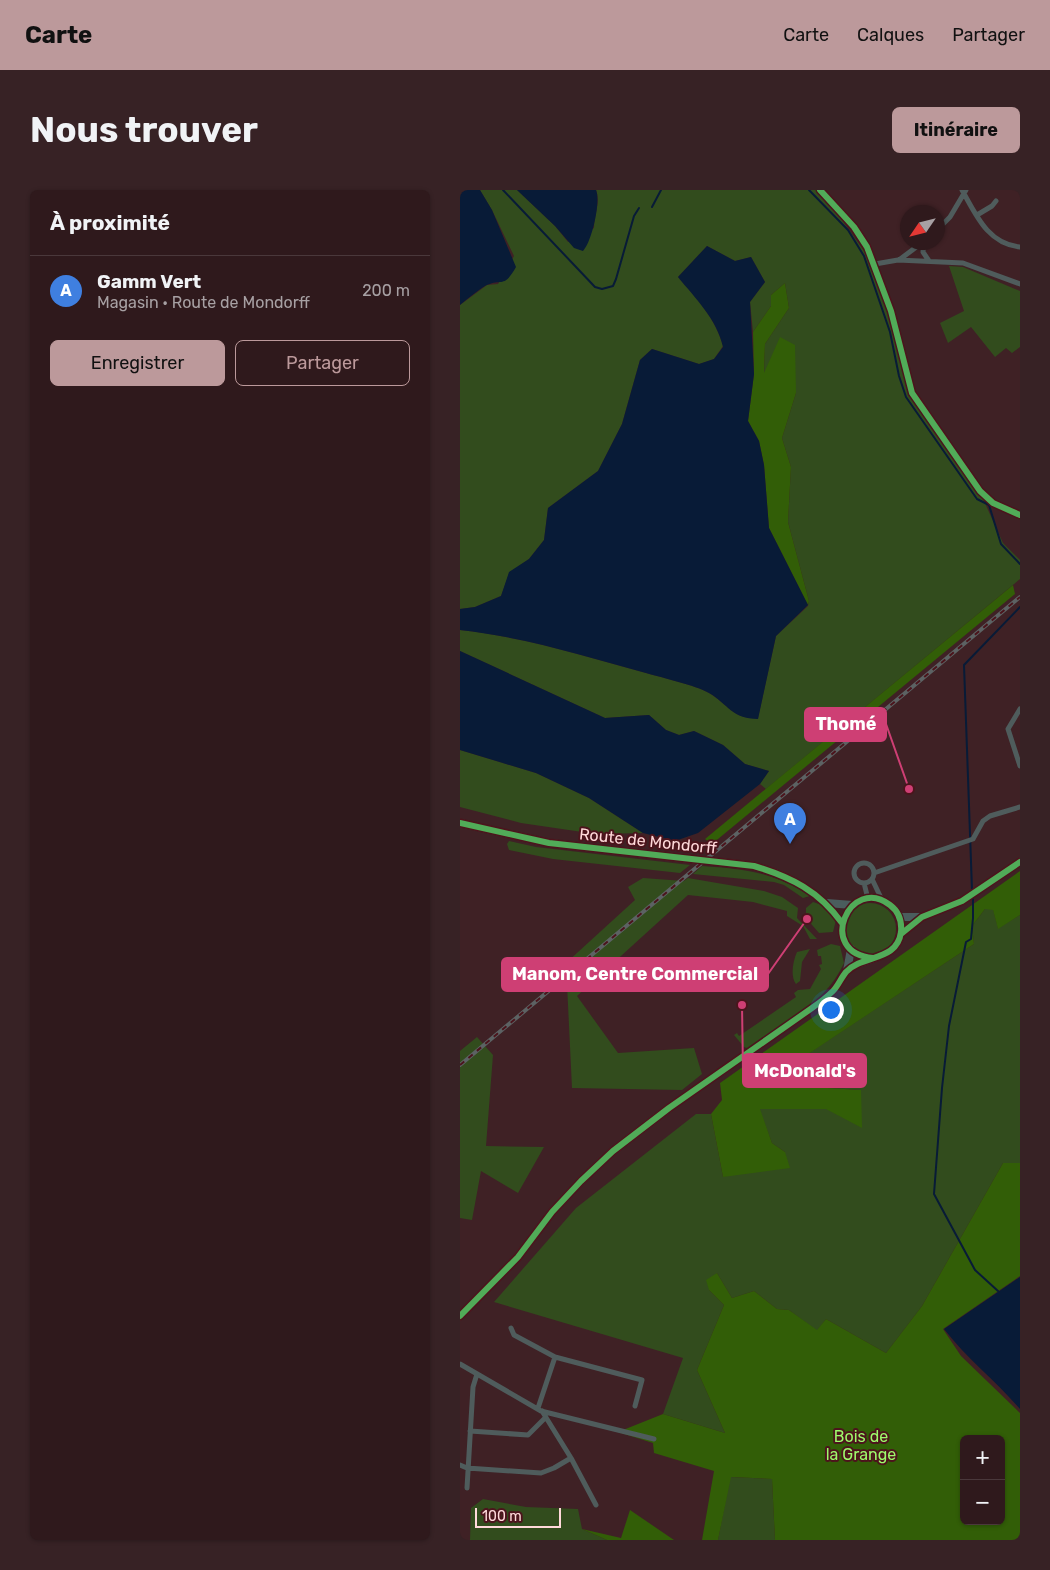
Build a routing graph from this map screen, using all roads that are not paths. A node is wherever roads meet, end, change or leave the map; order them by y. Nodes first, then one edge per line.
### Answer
1 (820, 190) edge
2 (964, 191) edge
3 (996, 201) dead end
4 (977, 215) junction
5 (945, 222) edge
6 (1020, 247) edge
7 (912, 250) edge
8 (923, 250) edge
9 (898, 260) junction
10 (929, 261) junction
11 (875, 264) junction
12 (1020, 284) edge
13 (1020, 515) edge
14 (1020, 709) edge
15 (1020, 766) edge
16 (1020, 807) edge
17 (460, 823) edge
18 (1020, 862) edge
19 (874, 873) junction
20 (872, 879) junction
21 (864, 883) junction
22 (863, 900) junction
23 (882, 900) junction
24 (827, 903) junction
25 (852, 905) junction
26 (899, 917) junction
27 (922, 918) junction
28 (842, 923) junction
29 (901, 934) junction
30 (851, 950) junction
31 (873, 958) junction
32 (847, 972) junction
33 (460, 1316) edge
34 (511, 1328) dead end
35 (555, 1357) junction
36 (460, 1364) edge
37 (477, 1374) junction
38 (635, 1406) dead end
39 (540, 1409) junction
40 (545, 1418) junction
41 (470, 1431) junction
42 (654, 1439) dead end
43 (571, 1458) junction
44 (460, 1465) edge
45 (467, 1468) junction
46 (467, 1488) dead end
47 (596, 1505) dead end

1 - 11 street
2 - 4 street
2 - 5 street
3 - 4 street
4 - 6 street
7 - 9 street
8 - 10 street
9 - 10 street
9 - 11 street
10 - 12 street
11 - 13 street
14 - 15 street
16 - 19 street
17 - 24 main road, Route de Mondorff
18 - 27 main road
19 - 20 street
19 - 21 street
20 - 21 street
20 - 23 street
21 - 22 street
22 - 23 main road
22 - 25 main road
23 - 26 main road
24 - 25 main road
24 - 28 main road, Route de Mondorff
25 - 28 main road
26 - 27 main road
26 - 29 main road
27 - 29 main road
28 - 30 main road
29 - 31 main road
30 - 31 main road
30 - 32 main road
31 - 32 main road
32 - 33 main road
34 - 35 street
35 - 38 street
35 - 39 street
36 - 37 street
37 - 39 street
37 - 41 street
39 - 40 street
39 - 42 street
40 - 41 street
40 - 43 street
41 - 45 street
43 - 45 street
43 - 47 street
44 - 45 street
45 - 46 street

